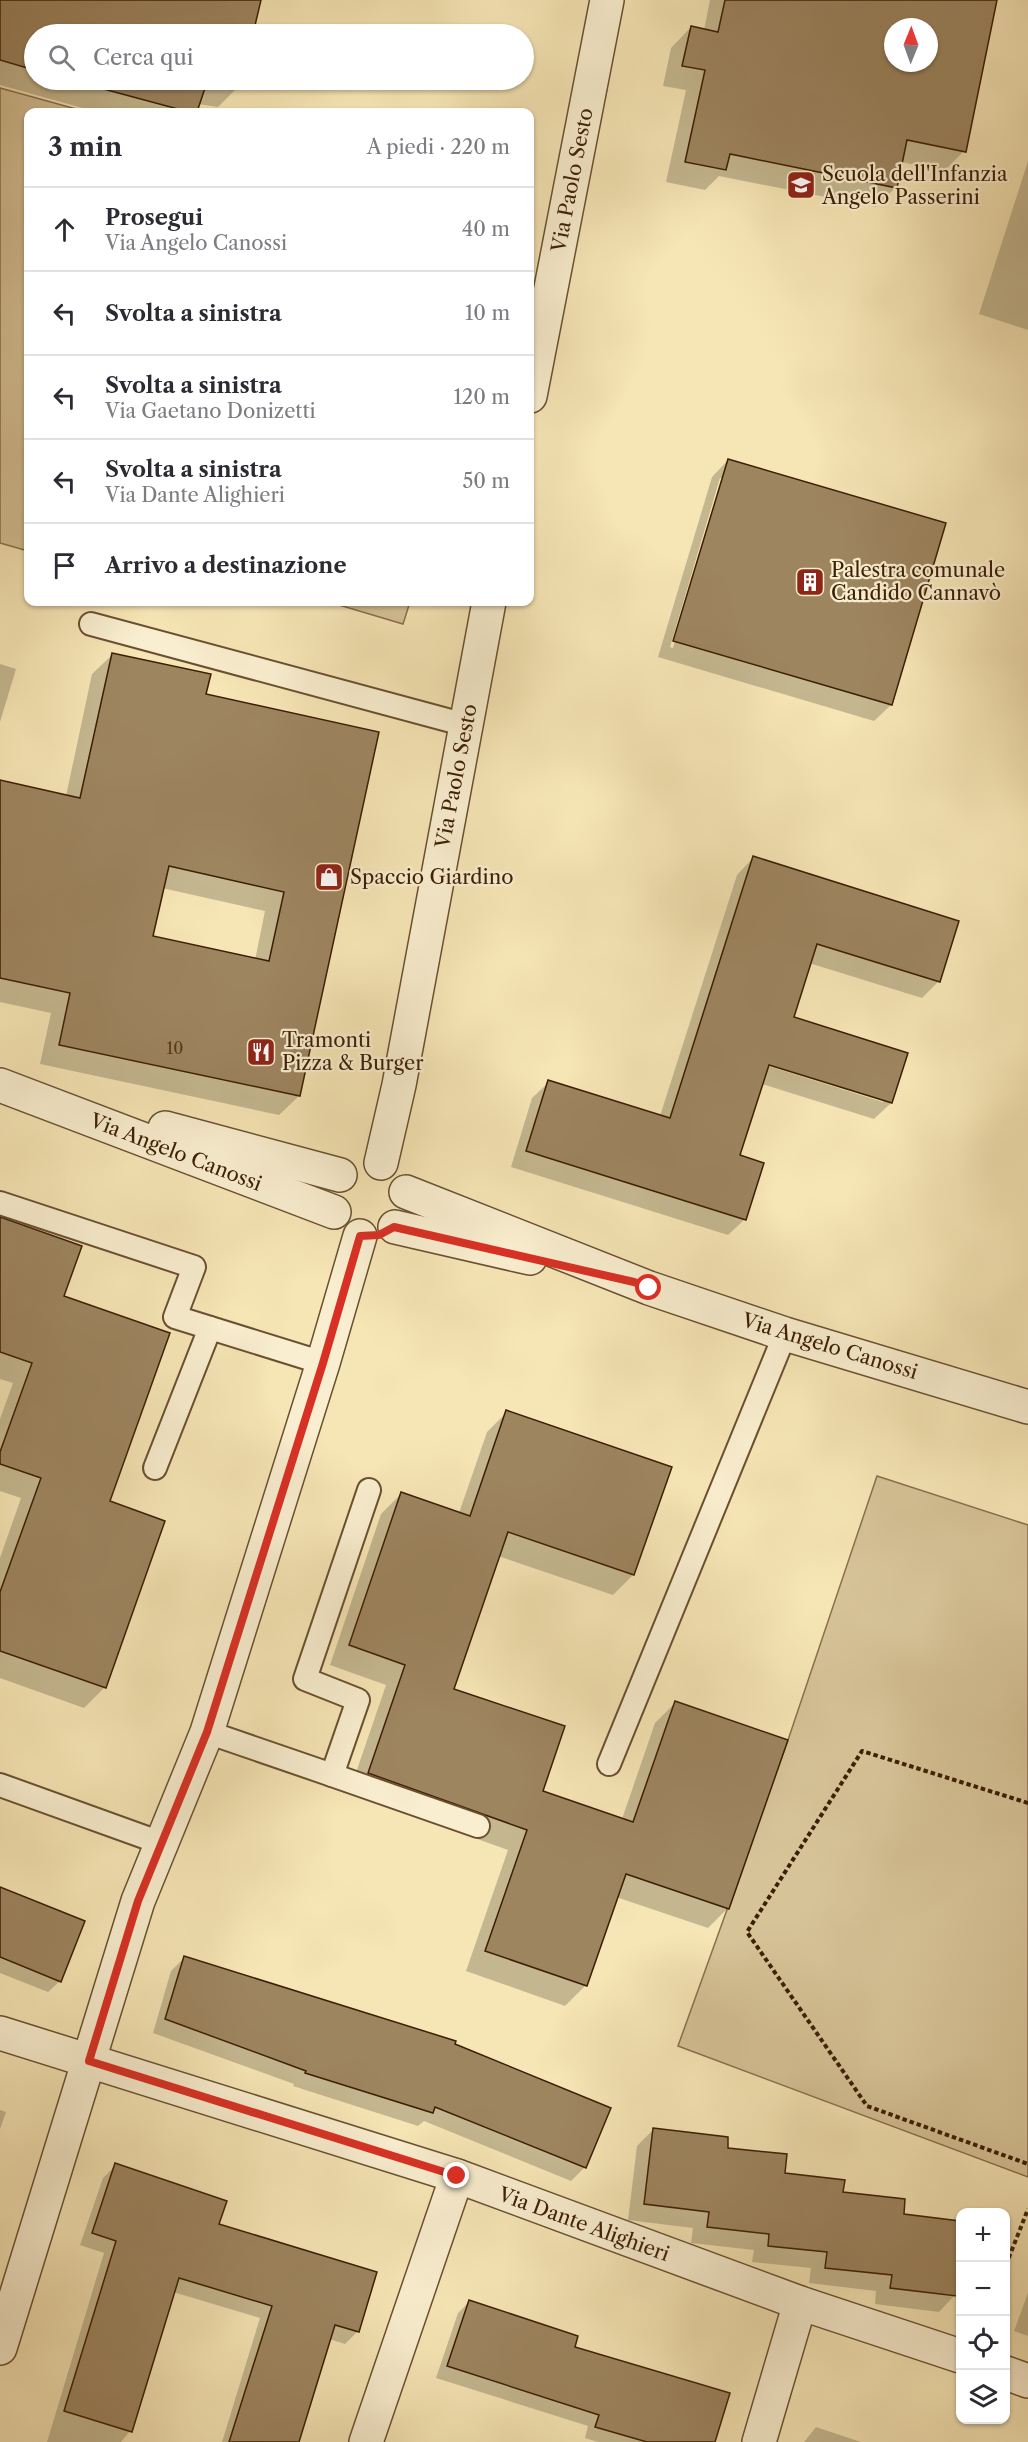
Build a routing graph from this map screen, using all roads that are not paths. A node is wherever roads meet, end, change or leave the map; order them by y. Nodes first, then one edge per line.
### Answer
1 (607, 0) edge
2 (534, 375) edge
3 (488, 606) edge
4 (91, 624) dead end
5 (466, 725) junction
6 (9, 1088) edge
7 (381, 1163) junction
8 (340, 1175) junction
9 (406, 1192) junction
10 (0, 1203) edge
11 (334, 1212) junction
12 (394, 1227) junction
13 (360, 1236) junction
14 (634, 1282) junction
15 (210, 1328) junction
16 (785, 1334) junction
17 (323, 1363) junction
18 (1028, 1407) edge
19 (155, 1468) dead end
20 (369, 1490) dead end
21 (207, 1732) junction
22 (609, 1764) dead end
23 (332, 1775) junction
24 (0, 1785) edge
25 (478, 1826) dead end
26 (162, 1843) junction
27 (0, 2032) edge
28 (89, 2061) junction
29 (457, 2176) junction
30 (800, 2304) junction
31 (0, 2348) edge
32 (956, 2355) edge
33 (1010, 2375) edge
34 (1028, 2381) edge
35 (366, 2442) edge
36 (759, 2442) edge

1 - 2 street, Via Paolo Sesto
3 - 5 street, Via Paolo Sesto
4 - 5 lane
5 - 7 street, Via Paolo Sesto
6 - 8 street, Via Angelo Canossi
6 - 11 street, Via Angelo Canossi
7 - 8 street
7 - 9 street
8 - 11 street
9 - 12 street
9 - 14 street, Via Angelo Canossi
10 - 15 lane
11 - 13 street
12 - 13 street
12 - 14 street, Via Angelo Canossi
13 - 17 street
14 - 16 street, Via Angelo Canossi
15 - 17 lane
15 - 19 lane
16 - 18 street, Via Angelo Canossi
16 - 22 lane
17 - 21 street
20 - 23 lane
21 - 23 lane
21 - 26 street
23 - 25 lane
24 - 26 lane
26 - 28 street
27 - 28 street, Via Dante Alighieri
28 - 29 street, Via Dante Alighieri
28 - 31 street
29 - 30 street, Via Dante Alighieri
29 - 35 street
30 - 32 street, Via Dante Alighieri
30 - 36 street
33 - 34 street

